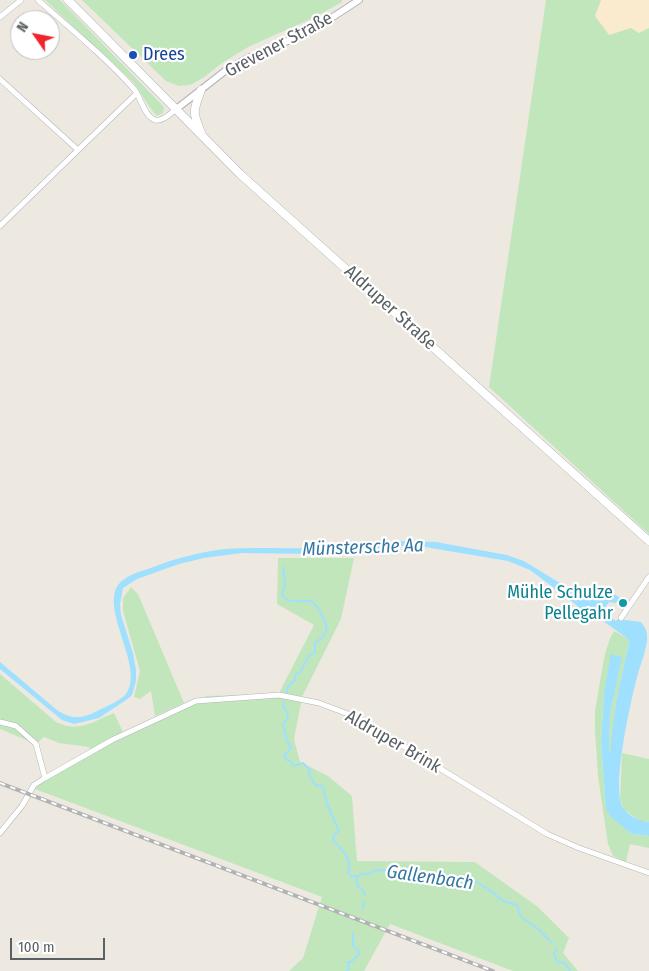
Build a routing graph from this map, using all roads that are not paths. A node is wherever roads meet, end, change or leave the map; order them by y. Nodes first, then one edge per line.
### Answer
1 (21, 0) edge
2 (38, 0) edge
3 (68, 0) edge
4 (359, 0) edge
5 (0, 17) edge
6 (0, 79) edge
7 (201, 90) junction
8 (137, 93) junction
9 (175, 110) junction
10 (204, 139) junction
11 (78, 150) junction
12 (0, 226) edge
13 (649, 541) edge
14 (649, 576) edge
15 (620, 618) dead end
16 (0, 722) edge
17 (45, 778) junction
18 (0, 833) edge
19 (649, 873) edge

1 - 5 street
2 - 8 street
3 - 9 main road, Aldruper Straße
4 - 7 street, Grevener Straße
6 - 11 street
7 - 9 street, Grevener Straße
7 - 10 main road
8 - 9 street
8 - 11 street
9 - 10 main road, Aldruper Straße
10 - 13 main road, Aldruper Straße
11 - 12 street
14 - 15 street
16 - 17 street
17 - 18 street, Aldruper Brink
17 - 19 street, Aldruper Brink

